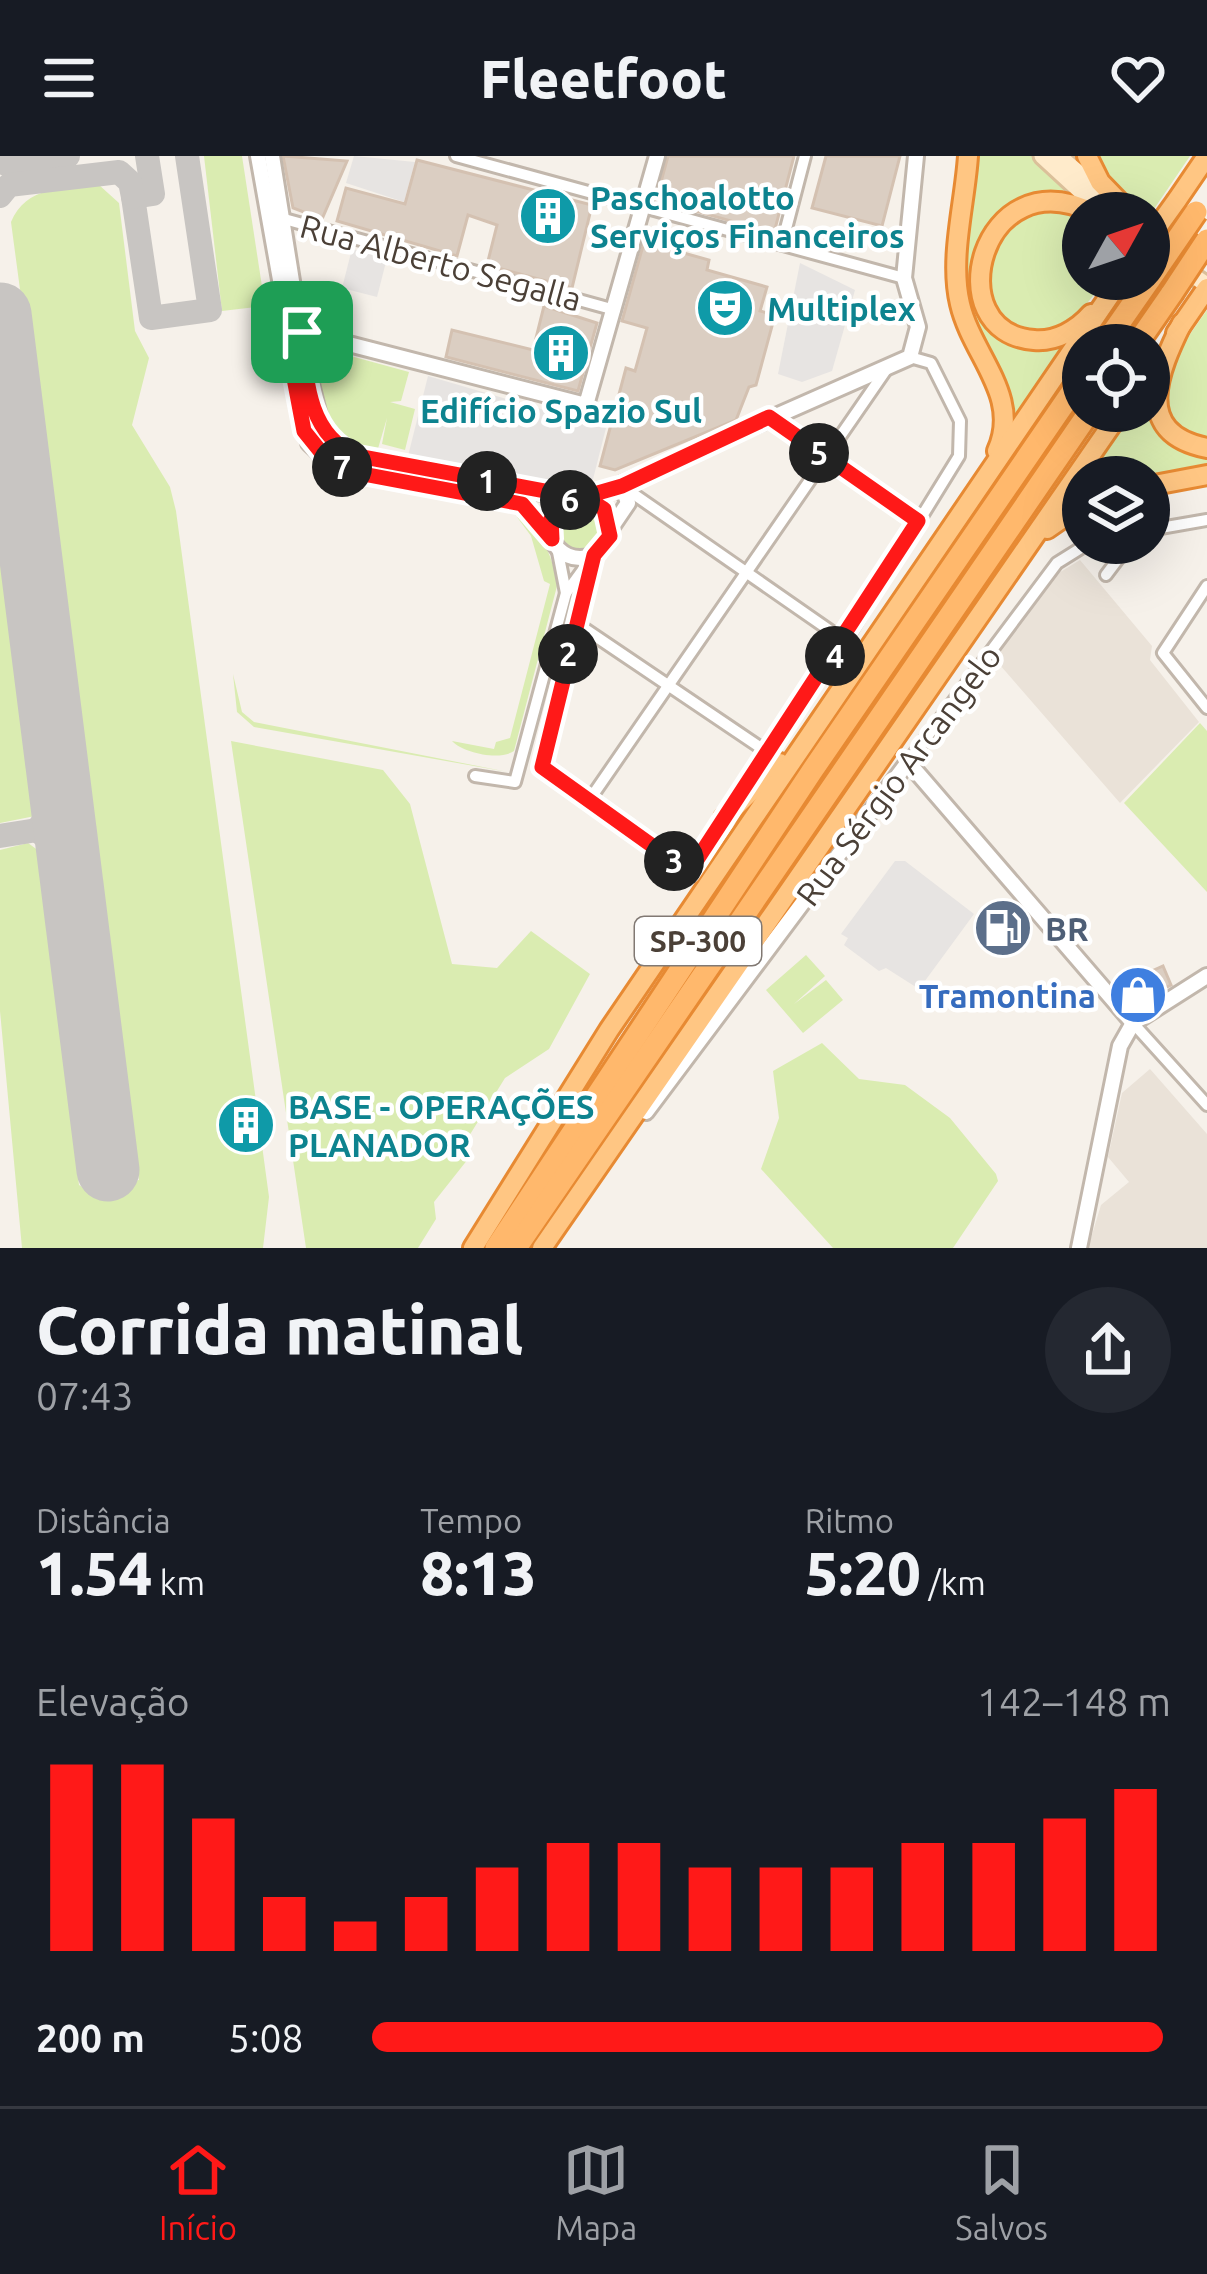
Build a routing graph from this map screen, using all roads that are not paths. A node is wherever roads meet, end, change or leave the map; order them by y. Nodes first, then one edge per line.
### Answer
1 (258, 156) edge
2 (272, 156) edge
3 (456, 156) edge
4 (657, 156) edge
5 (805, 156) edge
6 (916, 156) edge
7 (968, 156) edge
8 (1042, 156) edge
9 (1059, 156) edge
10 (1087, 156) edge
11 (1203, 156) edge
12 (1081, 192) edge
13 (1103, 192) edge
14 (1109, 192) edge
15 (1190, 201) edge
16 (1062, 203) edge
17 (644, 209) junction
18 (275, 217) junction
19 (1170, 240) edge
20 (1207, 240) edge
21 (1170, 241) edge
22 (782, 244) junction
23 (1170, 259) edge
24 (1207, 267) edge
25 (904, 278) junction
26 (1207, 286) edge
27 (1103, 300) edge
28 (1107, 300) edge
29 (616, 310) junction
30 (1188, 315) junction
31 (283, 320) junction
32 (1151, 324) edge
33 (302, 332) junction
34 (323, 338) junction
35 (1170, 341) edge
36 (304, 356) junction
37 (910, 357) junction
38 (888, 367) junction
39 (1062, 407) edge
40 (769, 417) junction
41 (1076, 432) edge
42 (1106, 432) edge
43 (1207, 448) edge
44 (827, 459) junction
45 (1207, 475) edge
46 (1170, 482) edge
47 (622, 486) junction
48 (580, 499) junction
49 (971, 501) junction
50 (1062, 518) edge
51 (1207, 520) edge
52 (918, 521) junction
53 (1170, 526) edge
54 (611, 528) junction
55 (555, 543) junction
56 (594, 555) junction
57 (1018, 558) junction
58 (1062, 560) edge
59 (1114, 564) edge
60 (748, 573) junction
61 (1106, 574) dead end
62 (1207, 586) edge
63 (566, 593) junction
64 (576, 622) junction
65 (845, 640) junction
66 (670, 688) junction
67 (1207, 708) edge
68 (813, 730) junction
69 (770, 754) junction
70 (908, 763) junction
71 (476, 776) dead end
72 (588, 802) junction
73 (724, 818) junction
74 (1207, 976) edge
75 (1133, 1023) junction
76 (1207, 1105) edge
77 (580, 1193) junction
78 (473, 1248) edge
79 (496, 1248) edge
80 (516, 1248) edge
81 (542, 1248) edge
82 (1079, 1248) edge

1 - 18 street
2 - 18 street
3 - 17 street
4 - 17 street
5 - 22 street
6 - 25 street
7 - 49 highway
8 - 12 main road
9 - 13 main road
10 - 14 highway
11 - 15 highway
15 - 19 highway, bridge
16 - 27 highway
17 - 22 street
17 - 29 street
18 - 29 street, Rua Alberto Segalla
18 - 31 street
18 - 33 street
20 - 32 highway, bridge
21 - 24 main road
22 - 25 street
23 - 26 main road
25 - 37 street
26 - 30 highway
28 - 49 highway
29 - 34 street
30 - 35 highway
30 - 43 highway
31 - 33 street
31 - 55 street
33 - 34 street
33 - 36 street
34 - 36 street
36 - 48 street
37 - 38 street
37 - 52 street
38 - 40 street
38 - 44 street
39 - 79 highway, SP-300
40 - 44 street
40 - 47 street
41 - 80 highway, SP-300
42 - 57 highway
44 - 52 street
44 - 60 street
45 - 46 highway
47 - 48 street
47 - 54 street
47 - 60 street
48 - 54 street
48 - 55 street
49 - 68 highway
50 - 57 highway
51 - 53 street
52 - 65 street
54 - 56 street
55 - 56 street
55 - 63 street
56 - 63 street
56 - 64 street
57 - 77 highway
58 - 70 street, Rua Sérgio Arcangelo
59 - 61 street
60 - 65 street
60 - 66 street
62 - 67 street
63 - 71 street
64 - 66 street
64 - 72 street
65 - 69 street
66 - 69 street
66 - 72 street
68 - 73 highway
68 - 78 highway, SP-300
69 - 73 street
70 - 75 street
70 - 77 street, Rua Sérgio Arcangelo
72 - 73 street
74 - 75 street
75 - 76 street
75 - 82 street
77 - 81 highway, Rua Sérgio Arcangelo

